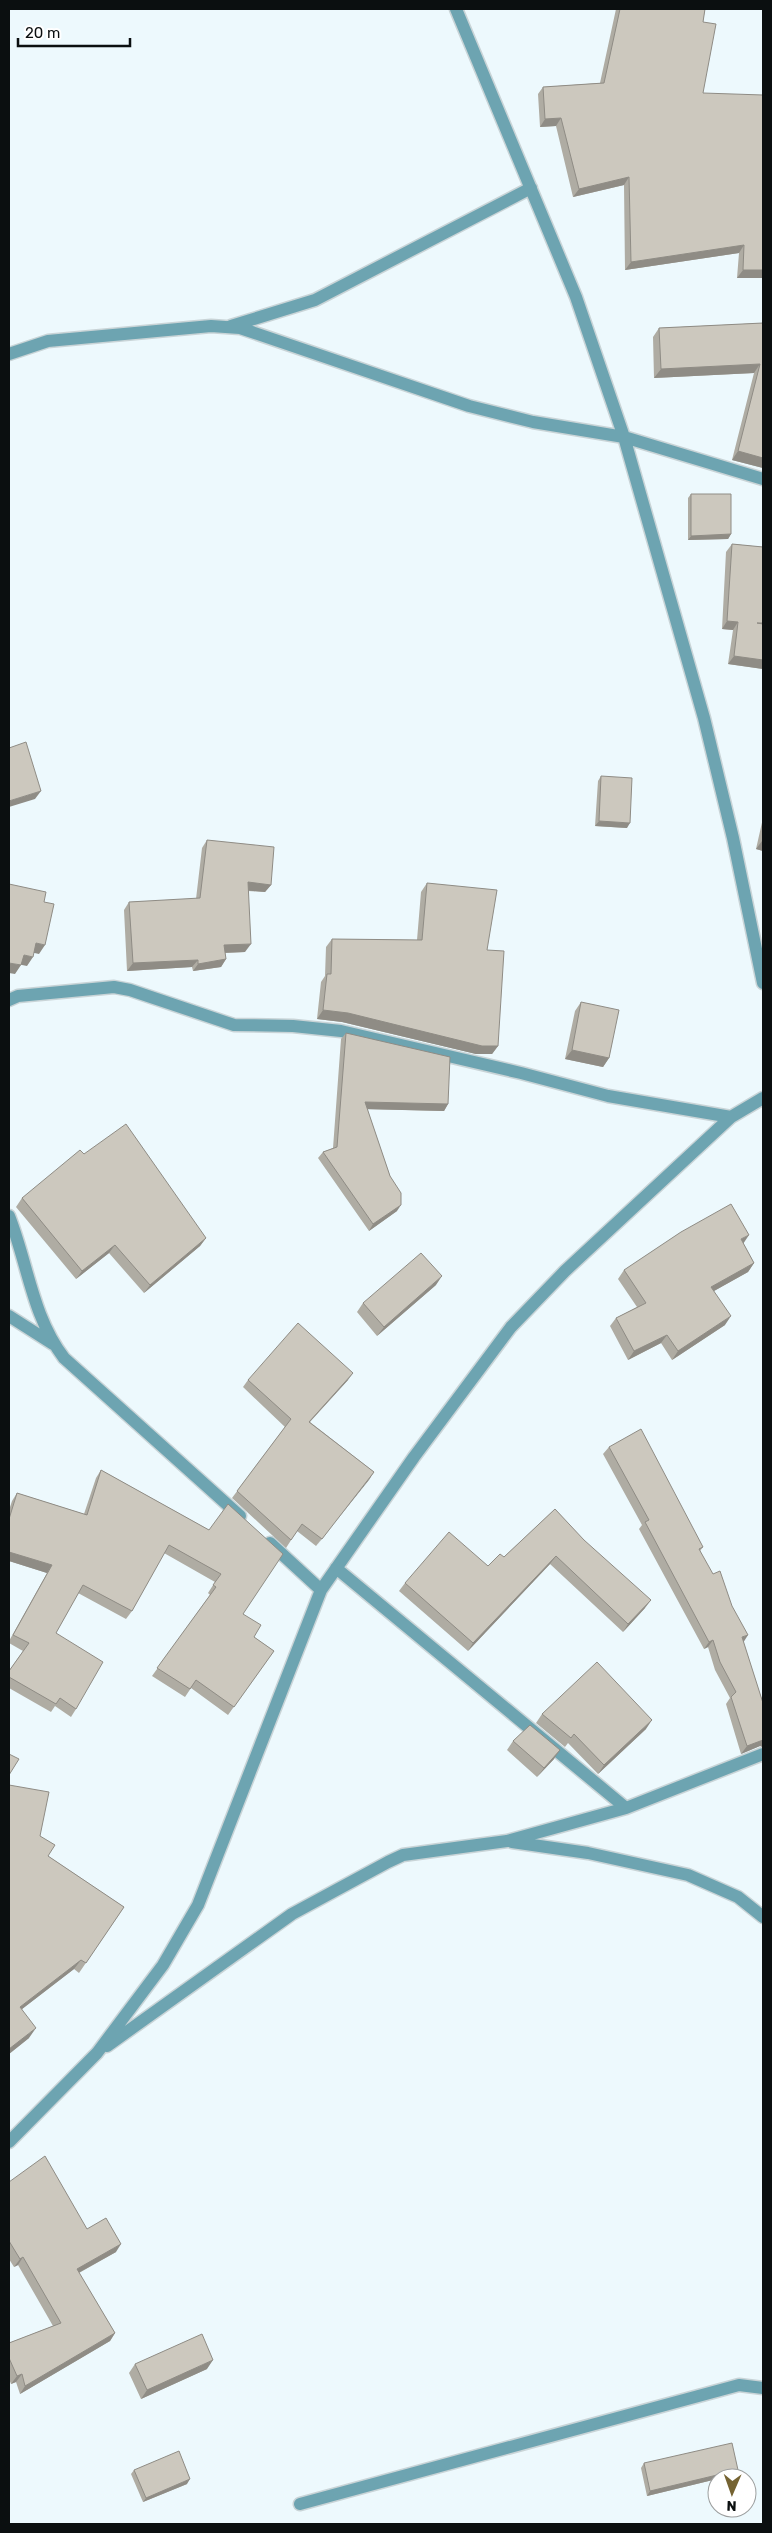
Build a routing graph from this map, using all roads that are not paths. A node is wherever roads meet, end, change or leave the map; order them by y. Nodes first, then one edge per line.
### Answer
1 (456, 9) edge
2 (530, 188) junction
3 (228, 326) junction
4 (9, 354) edge
5 (624, 437) junction
6 (763, 480) edge
7 (763, 984) edge
8 (9, 1000) edge
9 (763, 1098) edge
10 (731, 1117) junction
11 (9, 1216) edge
12 (9, 1316) edge
13 (54, 1344) junction
14 (247, 1523) edge
15 (262, 1536) edge
16 (336, 1568) junction
17 (321, 1590) junction
18 (763, 1754) edge
19 (626, 1808) junction
20 (507, 1841) junction
21 (763, 1917) edge
22 (97, 2053) junction
23 (9, 2142) edge
24 (763, 2388) edge
25 (300, 2504) dead end

1 - 2 street
2 - 3 street
2 - 5 street
3 - 4 street
3 - 5 street
5 - 6 street
5 - 7 street
8 - 10 street
9 - 10 street
10 - 16 street
11 - 13 street
12 - 13 street
13 - 14 street
15 - 17 street
16 - 17 street
16 - 19 street
17 - 22 street
18 - 19 street
19 - 20 street
20 - 21 street
20 - 22 street
22 - 23 street
24 - 25 street

